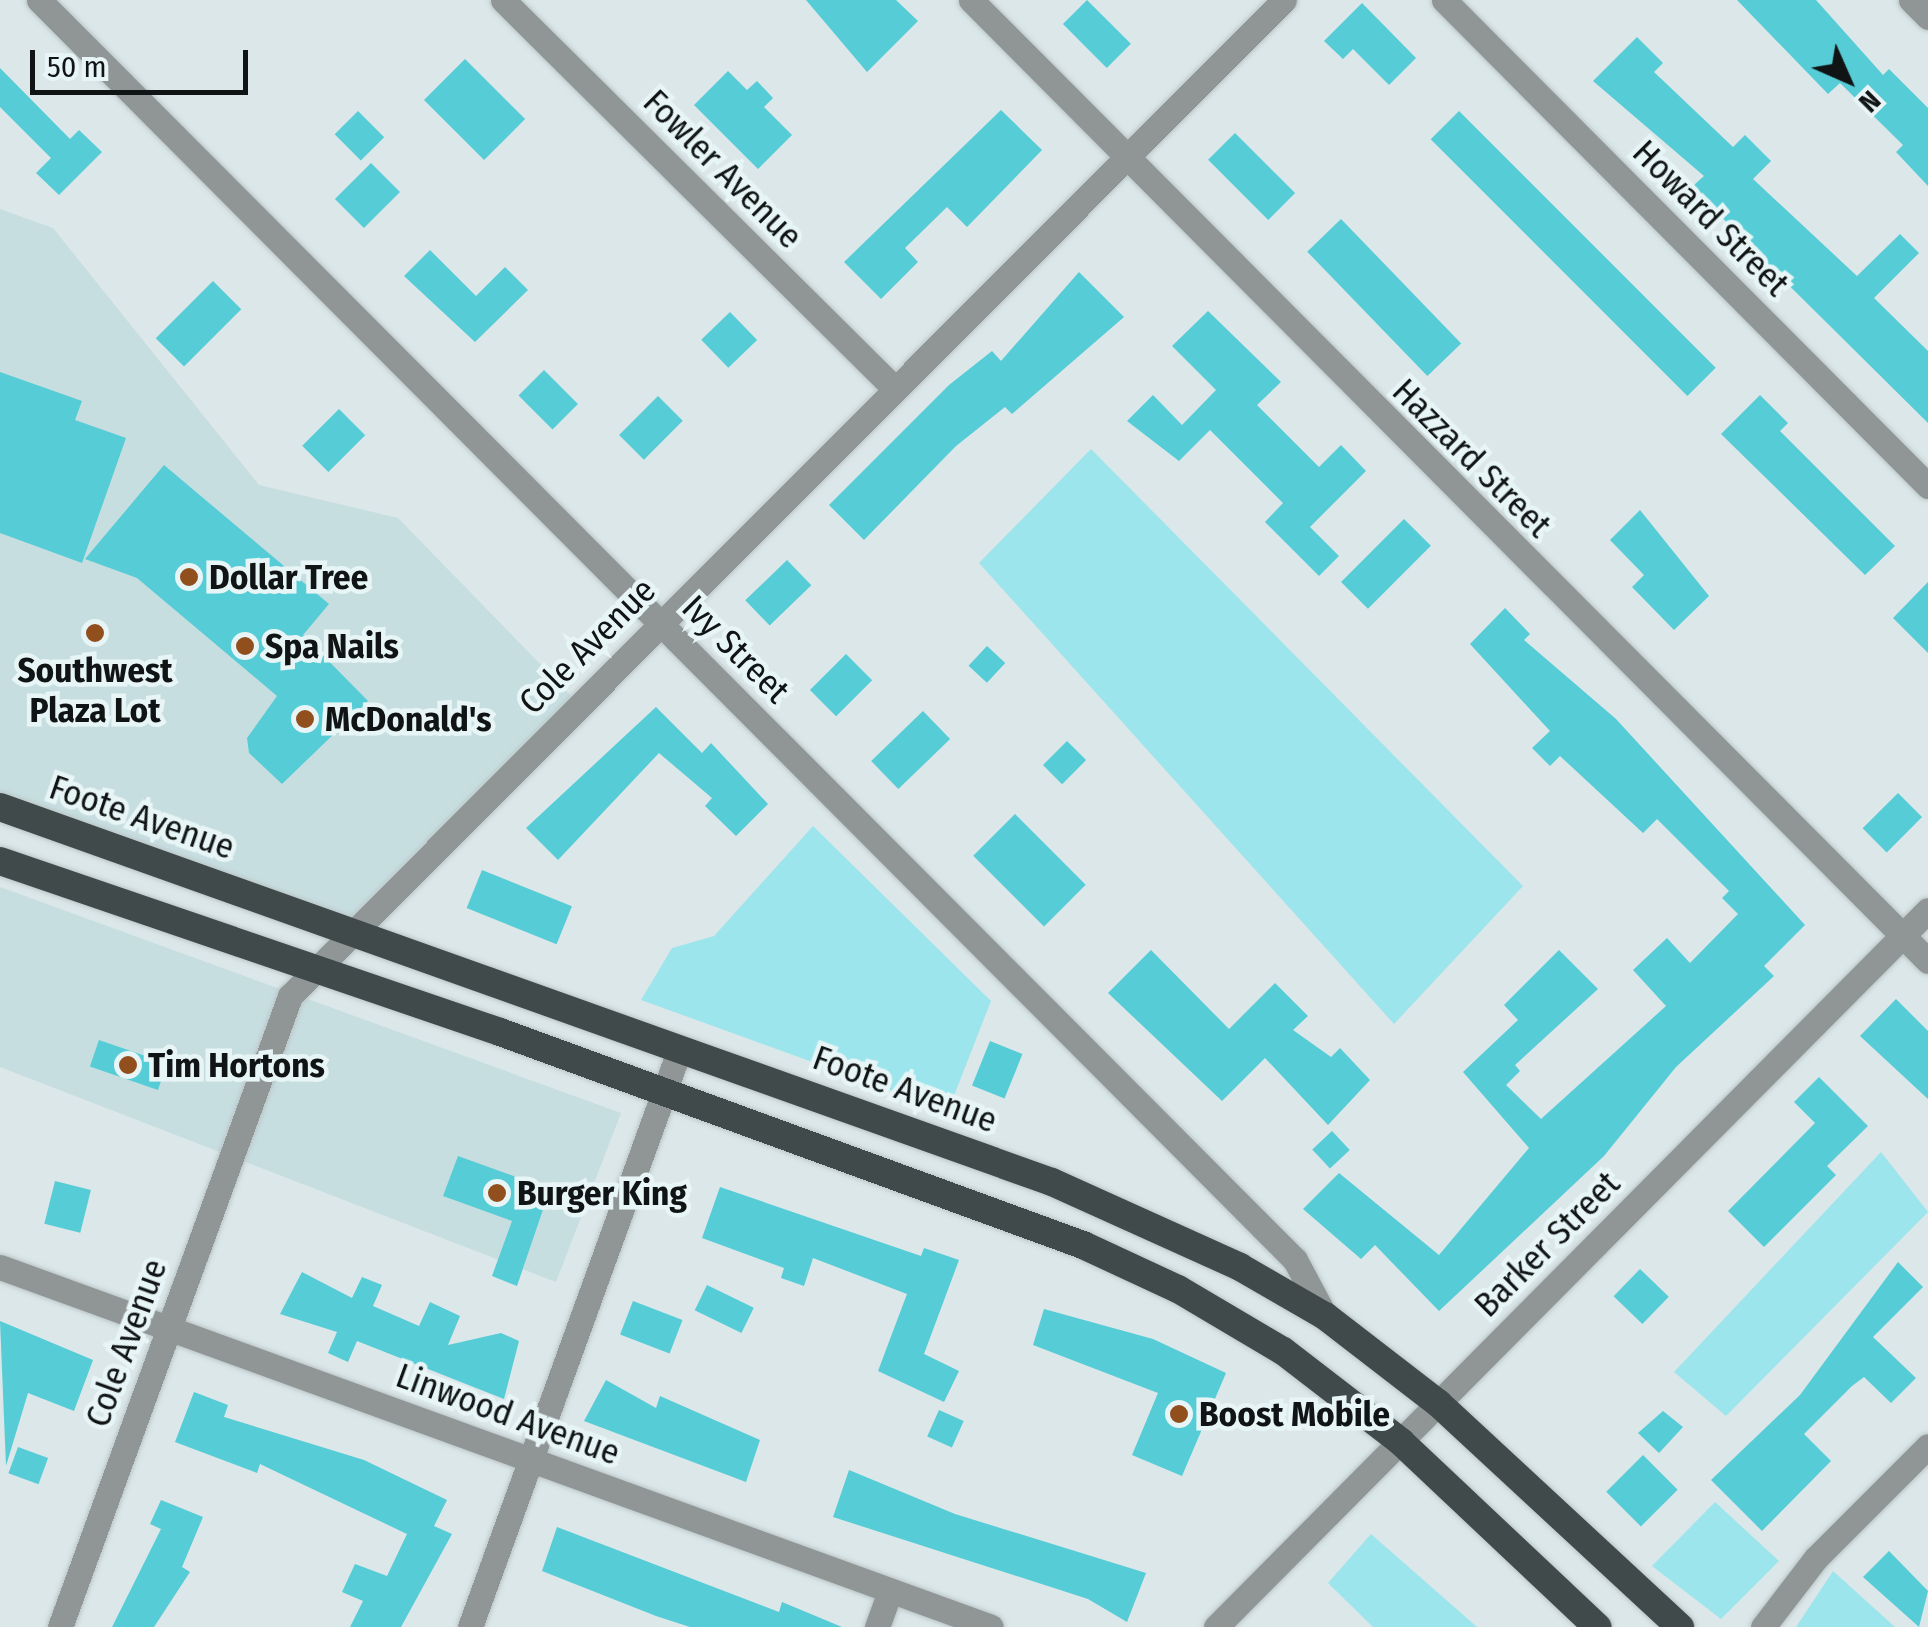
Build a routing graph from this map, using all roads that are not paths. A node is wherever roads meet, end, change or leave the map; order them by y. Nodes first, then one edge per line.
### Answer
1 (39, 0) edge
2 (503, 0) edge
3 (971, 0) edge
4 (1284, 0) edge
5 (1444, 0) edge
6 (1911, 0) edge
7 (1928, 17) edge
8 (1126, 157) junction
9 (894, 388) junction
10 (1928, 486) edge
11 (661, 622) junction
12 (2, 814) edge
13 (0, 861) edge
14 (1928, 910) edge
15 (347, 932) junction
16 (1902, 935) junction
17 (1928, 960) edge
18 (316, 967) junction
19 (680, 1048) junction
20 (661, 1093) junction
21 (0, 1267) edge
22 (1325, 1316) junction
23 (169, 1327) junction
24 (1438, 1403) junction
25 (1401, 1442) junction
26 (1928, 1446) edge
27 (532, 1460) junction
28 (890, 1592) junction
29 (60, 1627) edge
30 (470, 1627) edge
31 (877, 1627) edge
32 (991, 1627) edge
33 (1216, 1627) edge
34 (1597, 1627) edge
35 (1680, 1627) edge
36 (1763, 1627) edge

1 - 11 street, Ivy Street
2 - 9 street, Fowler Avenue
3 - 8 street, Hazzard Street
4 - 8 street, Cole Avenue
5 - 10 street, Howard Street
6 - 7 street
8 - 9 street, Cole Avenue
8 - 16 street, Hazzard Street
9 - 11 street, Cole Avenue
11 - 15 street, Cole Avenue
11 - 22 street, Ivy Street
12 - 15 highway, Foote Avenue
13 - 18 highway
14 - 16 street, Barker Street
15 - 18 street, Cole Avenue
15 - 19 highway, Foote Avenue
16 - 17 street, Hazzard Street
16 - 24 street, Barker Street
18 - 20 highway
18 - 23 street, Cole Avenue
19 - 20 street
19 - 22 highway, Foote Avenue
20 - 25 highway
20 - 27 street
21 - 23 street, Linwood Avenue
22 - 24 highway, Foote Avenue
23 - 27 street, Linwood Avenue
23 - 29 street, Cole Avenue
24 - 25 street, Barker Street
24 - 35 highway, Foote Avenue
25 - 33 street, Barker Street
25 - 34 highway
26 - 36 street
27 - 28 street, Linwood Avenue
27 - 30 street
28 - 31 street
28 - 32 street, Linwood Avenue

